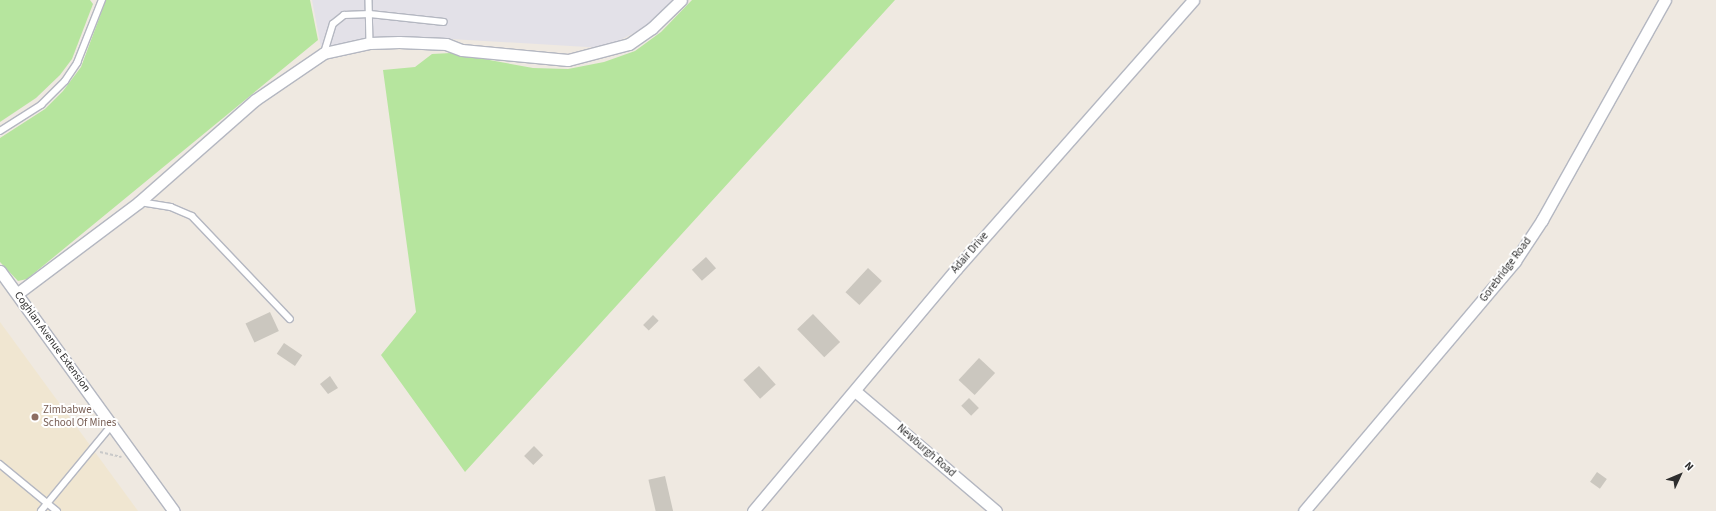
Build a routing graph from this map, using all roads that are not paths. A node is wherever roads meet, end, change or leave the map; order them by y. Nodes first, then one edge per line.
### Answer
1 (102, 0) edge
2 (369, 0) edge
3 (681, 0) edge
4 (1193, 0) edge
5 (1665, 0) edge
6 (370, 14) junction
7 (444, 22) dead end
8 (370, 43) junction
9 (324, 53) junction
10 (0, 131) edge
11 (139, 202) junction
12 (0, 271) edge
13 (18, 293) junction
14 (290, 319) dead end
15 (855, 391) junction
16 (112, 425) junction
17 (0, 464) edge
18 (48, 503) junction
19 (41, 511) edge
20 (57, 511) edge
21 (174, 511) edge
22 (753, 511) edge
23 (996, 511) edge
24 (1304, 511) edge

1 - 10 lane
2 - 6 lane
3 - 8 street
4 - 15 street, Adair Drive
5 - 24 street, Gorebridge Road
6 - 7 lane
6 - 8 lane
6 - 9 lane
8 - 9 street
9 - 11 street
11 - 13 street
11 - 14 lane
12 - 13 street, Coghlan Avenue Extension
13 - 16 street, Coghlan Avenue Extension
15 - 22 street, Adair Drive
15 - 23 street, Newburgh Road
16 - 18 lane
16 - 21 street, Coghlan Avenue Extension
17 - 18 lane
18 - 19 lane
18 - 20 lane

